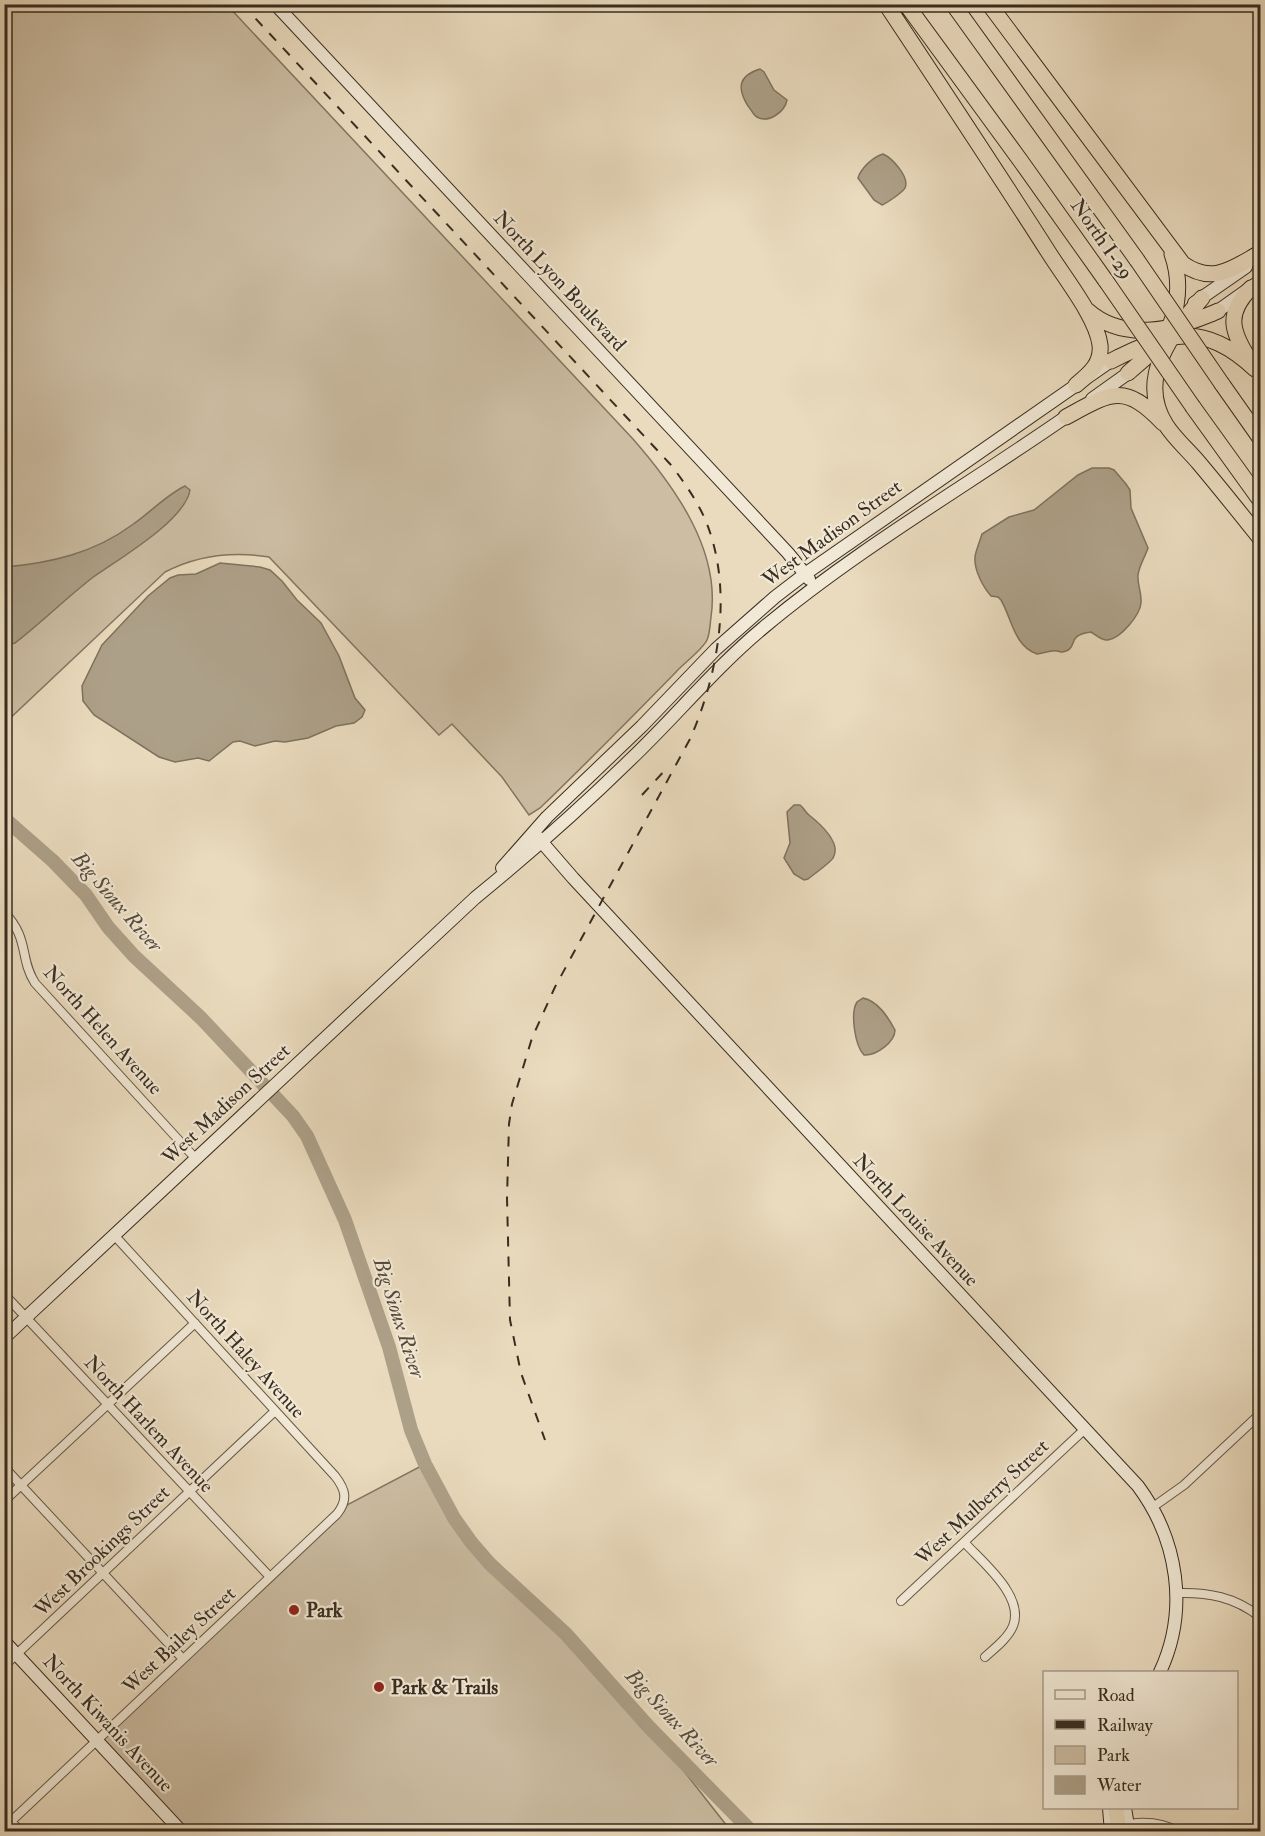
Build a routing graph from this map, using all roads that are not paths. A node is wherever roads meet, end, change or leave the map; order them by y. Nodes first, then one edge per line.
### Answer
1 (275, 4) edge
2 (886, 4) edge
3 (906, 4) edge
4 (953, 4) edge
5 (989, 4) edge
6 (1171, 248) junction
7 (1260, 254) edge
8 (1256, 284) edge
9 (1202, 298) joint
10 (1080, 300) junction
11 (1218, 311) joint
12 (1169, 333) junction
13 (1112, 361) joint
14 (1128, 373) joint
15 (1258, 373) edge
16 (1076, 386) junction
17 (1066, 417) junction
18 (1260, 438) edge
19 (1183, 444) junction
20 (1260, 500) edge
21 (1260, 538) edge
22 (805, 574) junction
23 (815, 587) junction
24 (534, 833) junction
25 (542, 843) junction
26 (475, 898) junction
27 (4, 912) edge
28 (196, 1159) junction
29 (114, 1235) junction
30 (4, 1294) edge
31 (27, 1317) junction
32 (195, 1323) junction
33 (4, 1338) edge
34 (109, 1403) junction
35 (275, 1411) junction
36 (1260, 1414) edge
37 (1086, 1428) junction
38 (4, 1467) edge
39 (22, 1485) junction
40 (188, 1491) junction
41 (345, 1499) joint
42 (4, 1501) edge
43 (1153, 1508) junction
44 (964, 1542) junction
45 (102, 1573) junction
46 (270, 1577) junction
47 (1177, 1593) junction
48 (902, 1601) dead end
49 (1260, 1617) edge
50 (4, 1641) edge
51 (16, 1654) junction
52 (985, 1657) dead end
53 (183, 1659) junction
54 (4, 1665) edge
55 (1160, 1671) edge
56 (97, 1739) junction
57 (1109, 1809) edge
58 (1116, 1809) edge
59 (1125, 1809) edge
60 (4, 1814) edge
61 (8, 1825) edge
62 (1119, 1829) edge
63 (177, 1830) edge
64 (21, 1832) edge
65 (1094, 1832) edge
66 (1179, 1832) edge

1 - 22 main road, North Lyon Boulevard
2 - 10 highway
3 - 20 highway, North I-29, bridge
4 - 18 highway, North I-29, bridge
5 - 6 highway
6 - 7 highway
6 - 12 highway
7 - 9 main road
8 - 11 main road
8 - 15 highway
9 - 12 highway
10 - 12 highway
10 - 16 highway
11 - 12 highway
12 - 13 highway
12 - 14 highway
12 - 15 highway
12 - 19 highway
13 - 16 main road, West Madison Street
14 - 17 main road, West Madison Street
16 - 22 main road, West Madison Street
17 - 19 highway
17 - 23 main road, West Madison Street
19 - 21 highway
22 - 23 main road, North Lyon Boulevard
22 - 24 main road, West Madison Street
23 - 25 main road, West Madison Street
24 - 25 main road, North Louise Avenue
24 - 26 main road, West Madison Street
25 - 26 main road, West Madison Street
25 - 37 main road, North Louise Avenue
26 - 28 main road, West Madison Street
27 - 28 street, North Helen Avenue
28 - 29 main road, West Madison Street
29 - 31 main road, West Madison Street
29 - 32 street, North Haley Avenue
30 - 31 street, North Harlem Avenue
31 - 33 main road, West Madison Street
31 - 34 street, North Harlem Avenue
32 - 34 street
32 - 35 street, North Haley Avenue
34 - 39 street
34 - 40 street, North Harlem Avenue
35 - 40 street, West Brookings Street
35 - 41 street, North Haley Avenue
36 - 43 street
37 - 43 main road, North Louise Avenue
37 - 44 street, West Mulberry Street
38 - 39 street
39 - 42 street
39 - 45 street
40 - 45 street, West Brookings Street
40 - 46 street, North Harlem Avenue
41 - 46 street, West Bailey Street
43 - 47 main road, North Louise Avenue
44 - 48 street, West Mulberry Street
44 - 52 street
45 - 51 street, West Brookings Street
45 - 53 street
46 - 53 street, West Bailey Street
47 - 49 street
47 - 55 main road, North Louise Avenue
50 - 51 main road, North Kiwanis Avenue
51 - 54 street, West Brookings Street
51 - 56 main road, North Kiwanis Avenue
53 - 56 street, West Bailey Street
56 - 61 street, West Bailey Street
56 - 63 main road, North Kiwanis Avenue
57 - 62 main road
58 - 62 highway
59 - 62 main road
60 - 61 street
61 - 64 street
62 - 65 street
62 - 66 street

